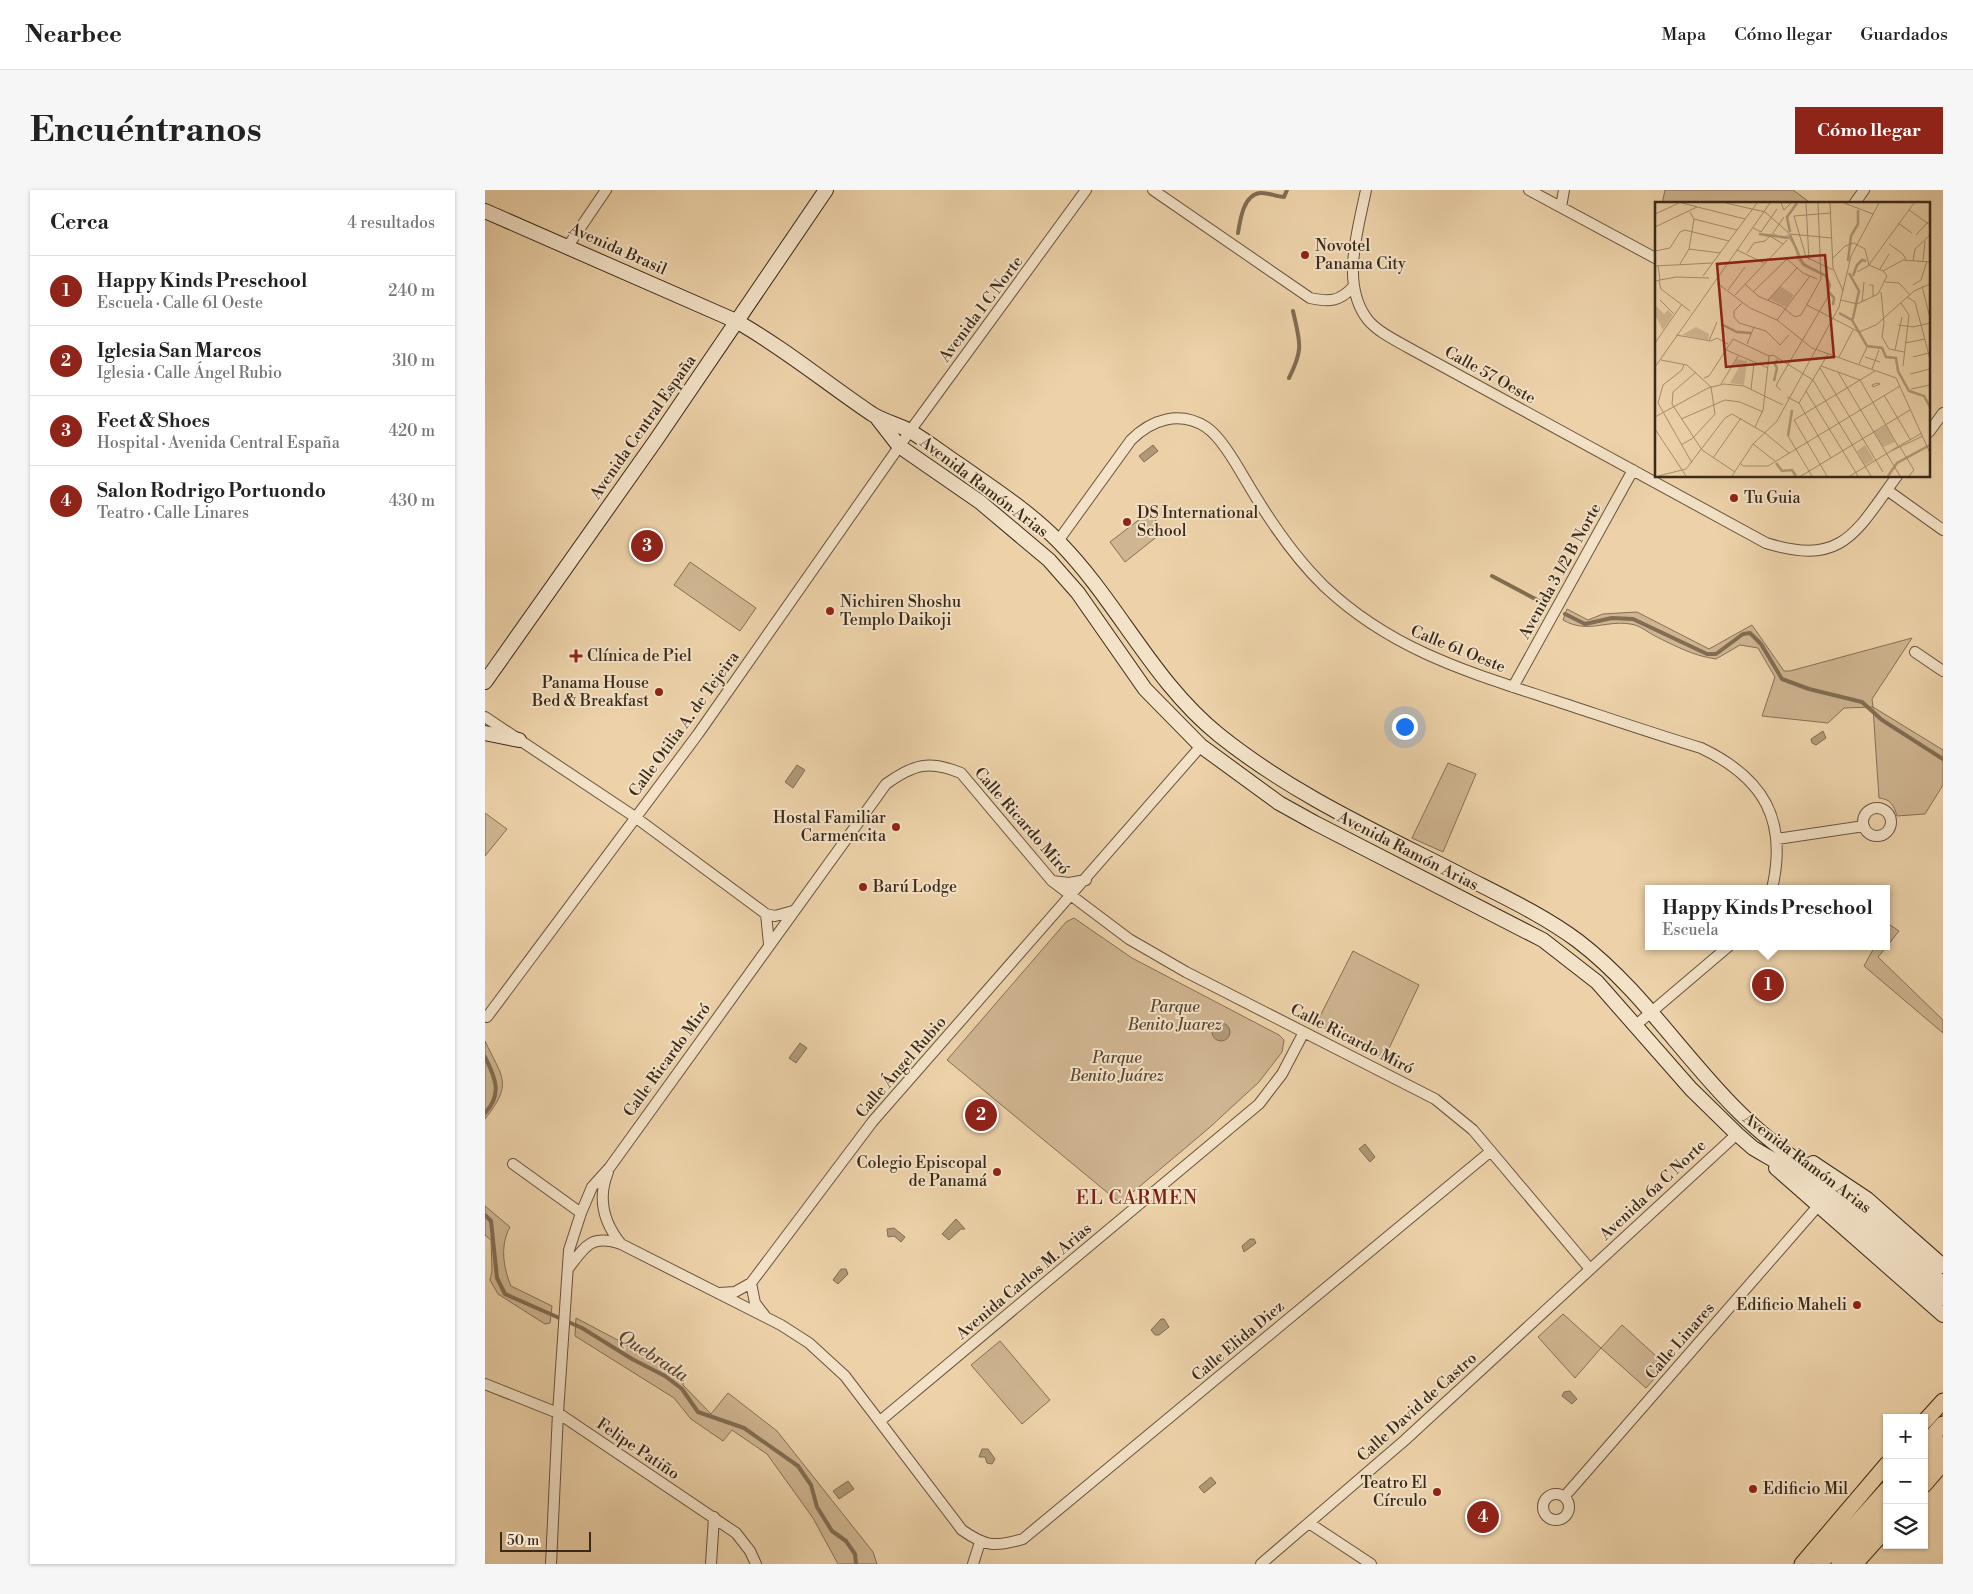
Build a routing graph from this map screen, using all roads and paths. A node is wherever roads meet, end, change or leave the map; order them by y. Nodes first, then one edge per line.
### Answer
1 (606, 190) edge
2 (826, 190) edge
3 (1086, 190) edge
4 (1153, 190) edge
5 (1367, 190) edge
6 (1529, 190) edge
7 (1564, 190) edge
8 (1864, 190) edge
9 (1855, 202) edge
10 (1561, 207) junction
11 (485, 210) edge
12 (568, 246) junction
13 (1655, 258) edge
14 (1353, 287) junction
15 (736, 321) junction
16 (876, 416) junction
17 (910, 431) junction
18 (899, 446) junction
19 (1633, 470) junction
20 (1896, 478) edge
21 (1887, 490) junction
22 (1943, 530) edge
23 (1059, 541) junction
24 (1915, 652) dead end
25 (1943, 671) edge
26 (485, 682) edge
27 (1513, 687) junction
28 (485, 717) edge
29 (485, 733) edge
30 (519, 740) junction
31 (1231, 744) junction
32 (1201, 746) junction
33 (635, 817) junction
34 (1864, 826) dead end
35 (1777, 839) junction
36 (1442, 865) junction
37 (1085, 880) junction
38 (1052, 881) junction
39 (1433, 882) junction
40 (1774, 885) edge
41 (1071, 896) junction
42 (793, 911) junction
43 (766, 914) junction
44 (769, 944) junction
45 (1724, 950) edge
46 (1651, 1012) junction
47 (487, 1017) dead end
48 (1635, 1025) junction
49 (1304, 1032) junction
50 (1737, 1134) junction
51 (1773, 1140) junction
52 (1753, 1148) junction
53 (1491, 1150) junction
54 (513, 1164) dead end
55 (610, 1167) junction
56 (1818, 1206) junction
57 (581, 1213) junction
58 (621, 1244) junction
59 (1943, 1266) edge
60 (1590, 1269) junction
61 (568, 1270) junction
62 (751, 1284) junction
63 (1943, 1284) edge
64 (717, 1293) junction
65 (1943, 1298) edge
66 (1943, 1315) edge
67 (766, 1318) junction
68 (485, 1384) edge
69 (558, 1413) junction
70 (880, 1421) junction
71 (1943, 1424) edge
72 (1928, 1441) edge
73 (1943, 1444) edge
74 (1928, 1461) edge
75 (1943, 1463) edge
76 (1883, 1469) edge
77 (1928, 1480) edge
78 (1883, 1493) edge
79 (1565, 1496) dead end
80 (1883, 1514) edge
81 (714, 1517) junction
82 (1309, 1523) junction
83 (1883, 1532) edge
84 (979, 1542) junction
85 (551, 1564) edge
86 (711, 1564) edge
87 (756, 1564) edge
88 (973, 1564) edge
89 (1261, 1564) edge
90 (1371, 1564) edge
91 (1802, 1564) edge
92 (1820, 1564) edge
93 (1839, 1564) edge
94 (1855, 1564) edge

1 - 12 street
2 - 15 main road, Avenida Central España
3 - 17 street, Avenida 1 C Norte
4 - 14 street
5 - 14 street
6 - 10 street
7 - 10 street
8 - 9 street
10 - 13 street
11 - 12 main road, Avenida Brasil
12 - 15 main road, Avenida Brasil
14 - 19 street, Calle 57 Oeste
15 - 16 main road, Avenida Ramón Arias
15 - 26 main road, Avenida Central España
16 - 17 main road, Avenida Ramón Arias
16 - 18 main road, Avenida Ramón Arias
17 - 18 street, Avenida 1 C Norte
17 - 23 main road, Avenida Ramón Arias
18 - 32 main road, Avenida Ramón Arias
18 - 33 street, Calle Otilia A. de Tejeira
19 - 21 street, Calle 57 Oeste
19 - 27 street, Avenida 3 1/2 B Norte
20 - 21 street, Calle 57 Oeste
21 - 22 street
23 - 27 street, Calle 61 Oeste
23 - 31 main road, Avenida Ramón Arias
24 - 25 street
27 - 35 street, Calle 61 Oeste
28 - 30 street
29 - 30 main road
30 - 33 street
31 - 32 main road
31 - 36 main road, Avenida Ramón Arias
32 - 37 street, Calle Ángel Rubio
32 - 39 main road, Avenida Ramón Arias
33 - 43 street
33 - 47 street, Calle Otilia A. de Tejeira
34 - 35 street
35 - 40 street, Calle 61 Oeste
36 - 39 main road
36 - 46 main road, Avenida Ramón Arias
37 - 38 street
37 - 41 street, Calle Ángel Rubio
38 - 41 street, Calle Ricardo Miró
38 - 42 street, Calle Ricardo Miró
39 - 48 main road, Avenida Ramón Arias
41 - 49 street, Calle Ricardo Miró
41 - 62 street, Calle Ángel Rubio
42 - 43 street
42 - 44 street, Calle Ricardo Miró
43 - 44 street
44 - 55 street, Calle Ricardo Miró
45 - 46 street
46 - 48 street
46 - 51 main road, Avenida Ramón Arias
48 - 50 main road, Avenida Ramón Arias
49 - 53 street, Calle Ricardo Miró
49 - 70 street, Avenida Carlos M. Arias
50 - 52 main road, Avenida Ramón Arias
50 - 60 street, Avenida 6a C Norte
51 - 59 main road
51 - 63 main road, Avenida Ramón Arias
52 - 56 main road
52 - 65 main road, Avenida Ramón Arias
53 - 60 street, Calle Ricardo Miró
53 - 84 street, Calle Elida Diez
54 - 57 street
55 - 57 street, Calle Ricardo Miró
55 - 58 street
56 - 66 main road
56 - 79 street, Calle Linares
57 - 61 street, Calle Ricardo Miró
58 - 61 street
58 - 64 street
60 - 82 street, Calle David de Castro
61 - 69 street, Calle Ricardo Miró
62 - 64 street
62 - 67 street
64 - 67 street
67 - 70 street
68 - 69 street, Felipe Patiño
69 - 81 street, Felipe Patiño
69 - 85 street, Calle Ricardo Miró
70 - 84 street
71 - 72 main road
73 - 74 main road
75 - 77 main road
76 - 91 main road
78 - 92 main road
80 - 93 main road
81 - 86 street
81 - 87 street, Felipe Patiño
82 - 89 street, Calle David de Castro
82 - 90 street
83 - 94 main road
84 - 88 street

